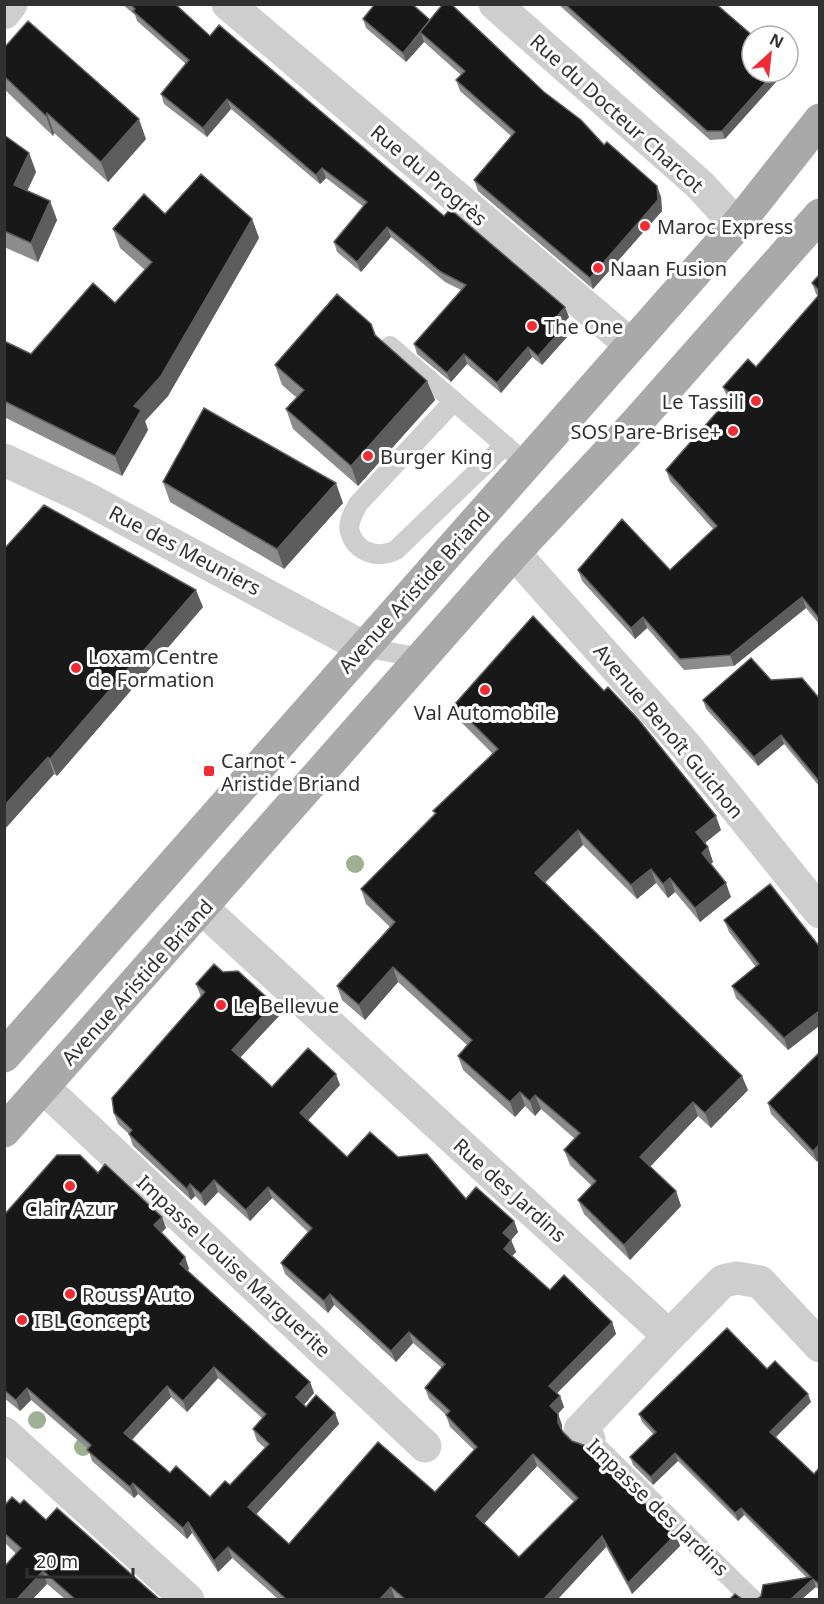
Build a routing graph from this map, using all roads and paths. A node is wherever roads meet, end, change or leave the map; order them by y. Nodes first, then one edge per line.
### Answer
1 (11, 4) edge
2 (228, 4) edge
3 (495, 4) edge
4 (4, 13) edge
5 (819, 120) edge
6 (819, 215) edge
7 (737, 225) junction
8 (631, 345) junction
9 (390, 346) edge
10 (454, 401) junction
11 (516, 454) junction
12 (4, 460) edge
13 (514, 553) junction
14 (363, 646) junction
15 (421, 658) junction
16 (202, 909) junction
17 (819, 912) edge
18 (4, 1056) edge
19 (43, 1087) junction
20 (4, 1131) edge
21 (669, 1335) junction
22 (819, 1346) edge
23 (4, 1433) edge
24 (589, 1439) joint
25 (425, 1446) dead end
26 (188, 1599) edge
27 (753, 1599) edge

1 - 4 street
2 - 8 street, Rue du Progrès
3 - 7 street, Rue du Docteur Charcot
5 - 7 main road, Avenue Aristide Briand
6 - 13 main road, Avenue Aristide Briand
7 - 8 main road, Avenue Aristide Briand
8 - 11 main road, Avenue Aristide Briand
9 - 10 lane
10 - 11 lane
10 - 11 lane
11 - 14 main road, Avenue Aristide Briand
12 - 14 street, Rue des Meuniers
13 - 15 main road, Avenue Aristide Briand
13 - 17 street, Avenue Benoît Guichon
14 - 15 lane
14 - 18 main road, Avenue Aristide Briand
15 - 16 main road, Avenue Aristide Briand
16 - 19 main road, Avenue Aristide Briand
16 - 21 street, Rue des Jardins
19 - 20 main road, Avenue Aristide Briand
19 - 25 street, Impasse Louise Marguerite
21 - 22 street
21 - 24 street, Impasse des Jardins
23 - 26 street
24 - 27 lane, Impasse des Jardins

